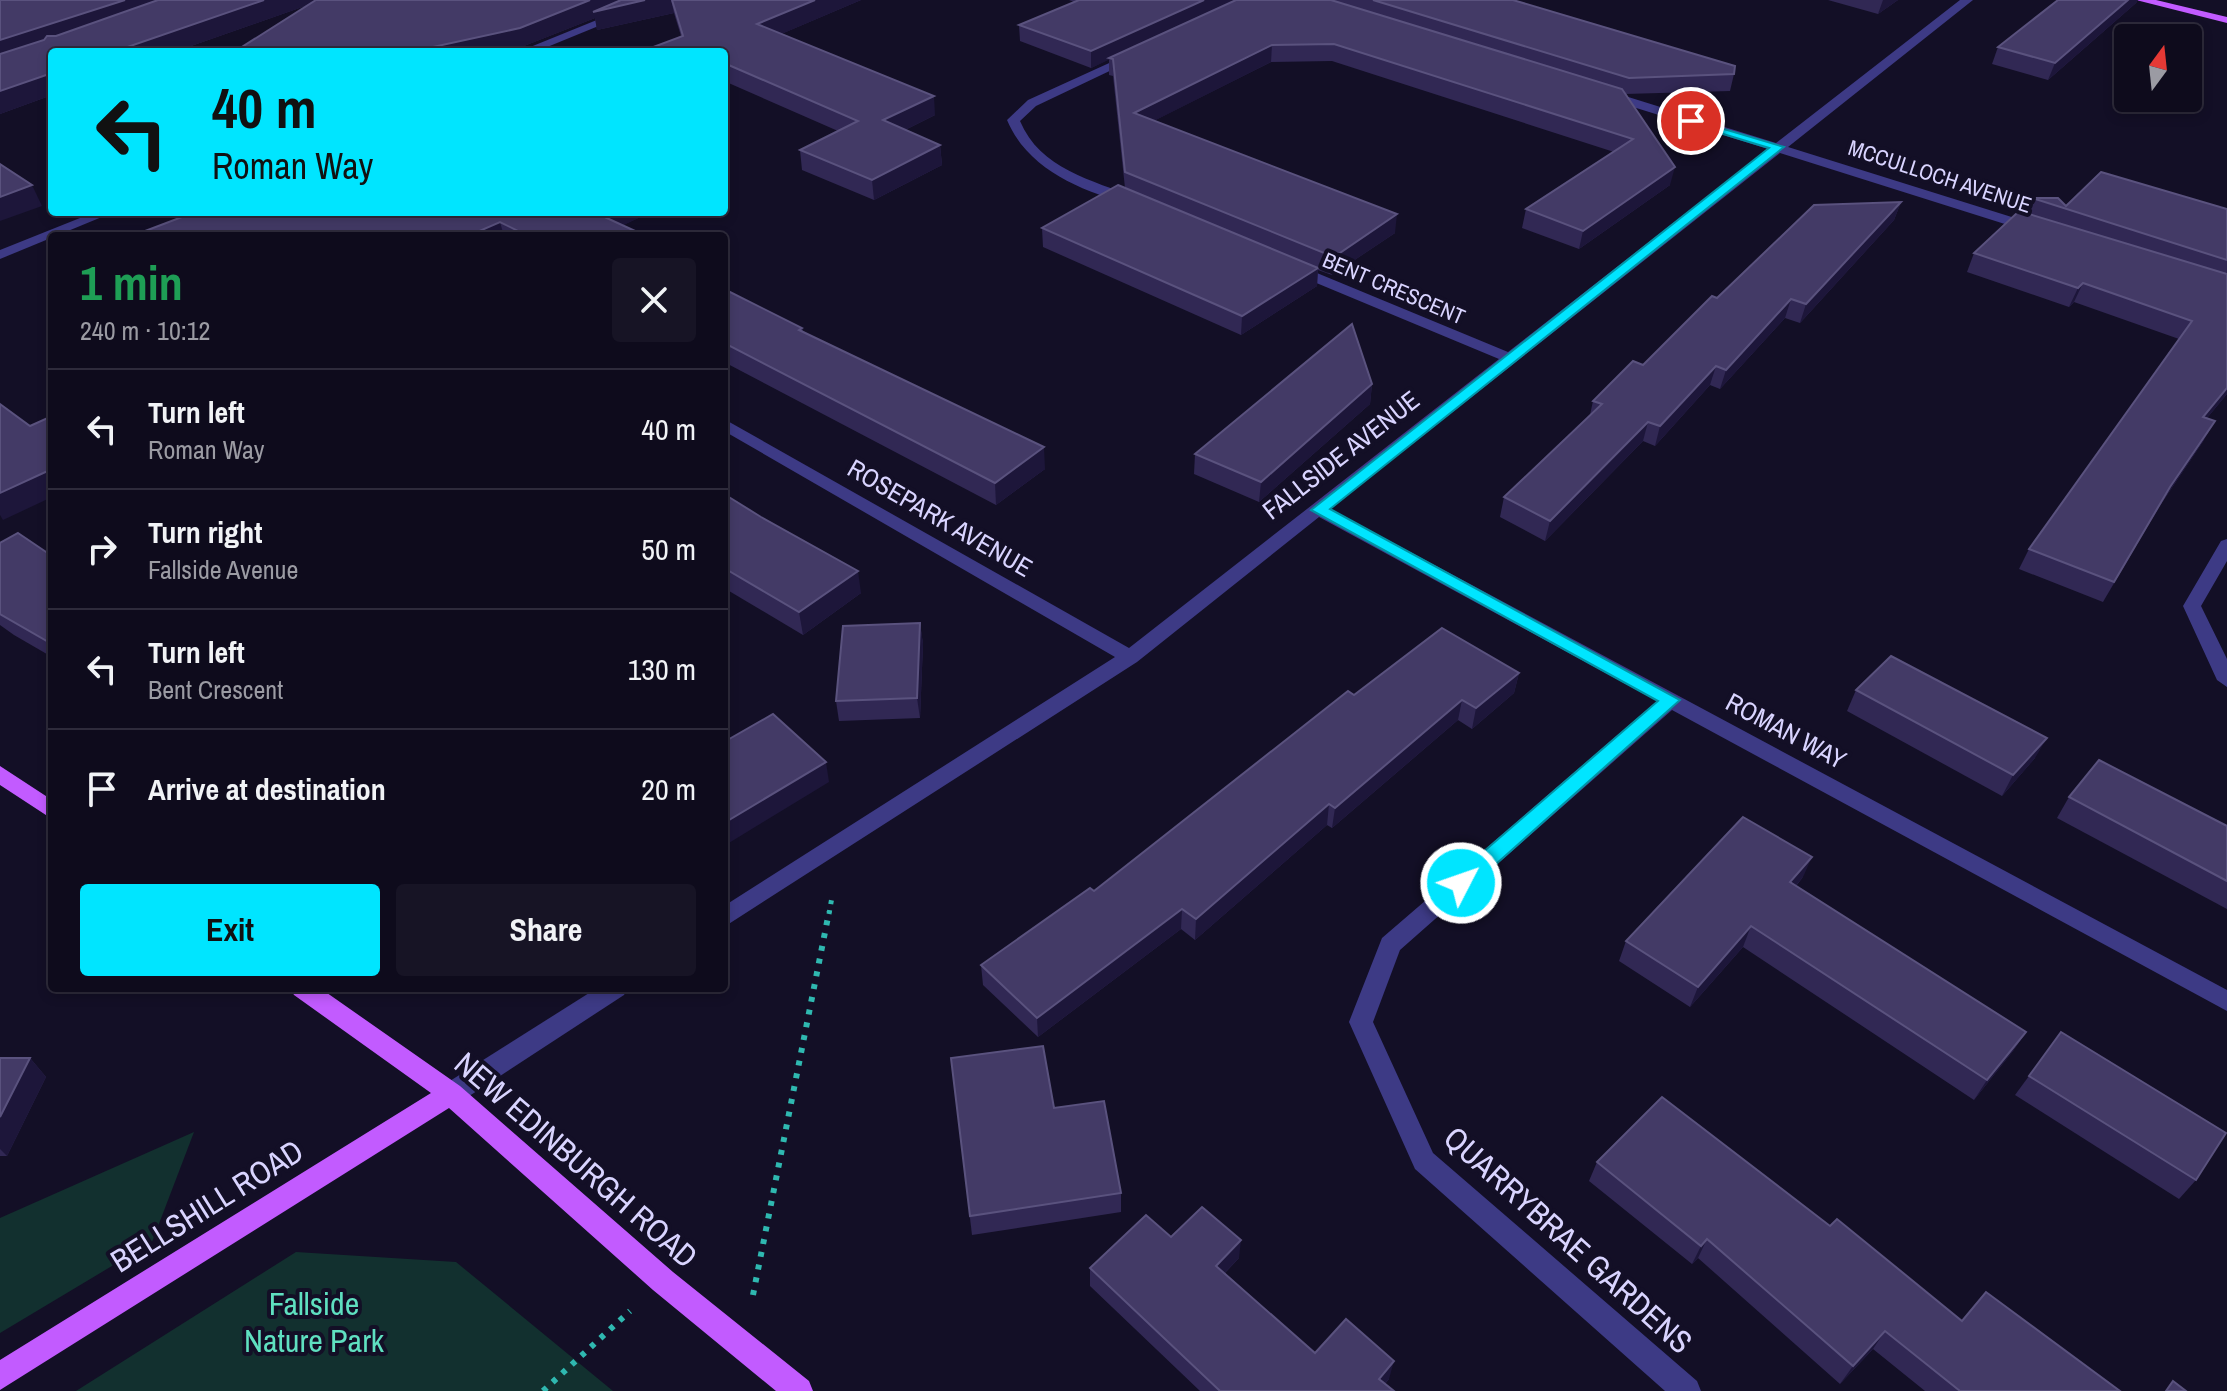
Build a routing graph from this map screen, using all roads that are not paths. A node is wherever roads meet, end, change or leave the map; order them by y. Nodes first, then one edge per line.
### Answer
1 (656, 0) edge
2 (1967, 0) edge
3 (2142, 0) edge
4 (2227, 20) edge
5 (534, 48) edge
6 (1148, 49) edge
7 (1598, 92) edge
8 (1778, 147) junction
9 (1139, 204) edge
10 (97, 216) edge
11 (57, 232) edge
12 (2047, 233) edge
13 (48, 236) edge
14 (0, 255) edge
15 (1282, 263) edge
16 (1512, 359) junction
17 (728, 426) edge
18 (1319, 510) junction
19 (2227, 545) edge
20 (1130, 657) junction
21 (2227, 680) edge
22 (1671, 700) junction
23 (0, 774) edge
24 (48, 808) edge
25 (728, 915) edge
26 (308, 992) edge
27 (610, 992) edge
28 (2227, 1001) edge
29 (451, 1094) junction
30 (0, 1376) edge
31 (799, 1391) edge
32 (1687, 1391) edge

1 - 5 street
2 - 8 street, FALLSIDE AVENUE
3 - 4 main road
6 - 9 street
7 - 8 street
8 - 12 street, MCCULLOCH AVENUE
8 - 16 street, FALLSIDE AVENUE
10 - 11 street
13 - 14 street
15 - 16 street, BENT CRESCENT
16 - 18 street, FALLSIDE AVENUE
17 - 20 street, ROSEPARK AVENUE
18 - 20 street, FALLSIDE AVENUE
18 - 22 street, ROMAN WAY
19 - 21 street
20 - 25 street, FALLSIDE AVENUE
22 - 28 street, ROMAN WAY
22 - 32 street, QUARRYBRAE GARDENS
23 - 24 main road
26 - 29 main road, NEW EDINBURGH ROAD
27 - 29 street
29 - 30 main road, BELLSHILL ROAD
29 - 31 main road, NEW EDINBURGH ROAD

